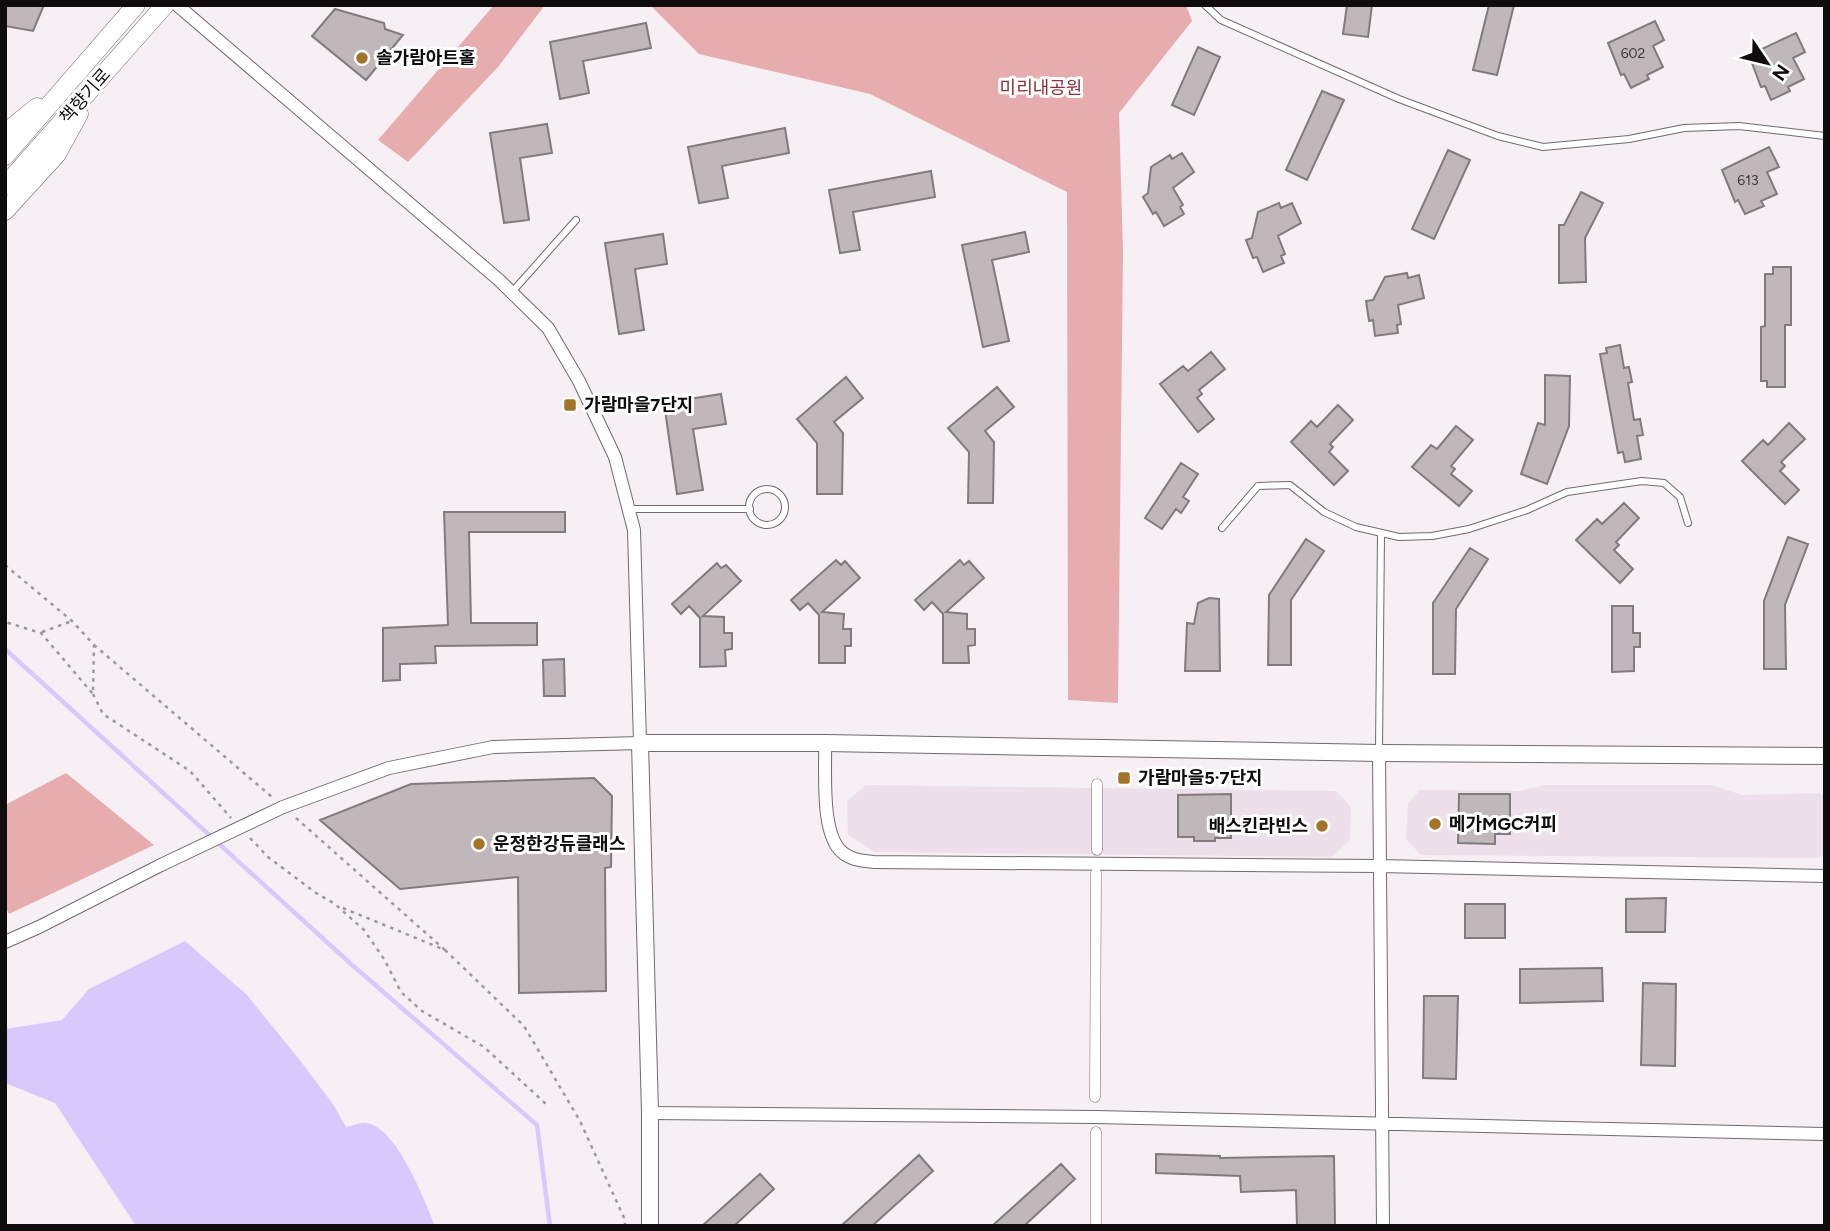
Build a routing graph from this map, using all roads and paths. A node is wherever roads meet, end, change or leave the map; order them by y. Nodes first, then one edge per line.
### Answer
1 (136, 5) edge
2 (164, 5) edge
3 (177, 5) edge
4 (1205, 5) edge
5 (77, 73) junction
6 (94, 86) junction
7 (5, 133) edge
8 (1825, 136) edge
9 (5, 156) edge
10 (5, 186) edge
11 (5, 211) edge
12 (576, 220) dead end
13 (512, 293) junction
14 (628, 509) junction
15 (750, 509) junction
16 (1688, 523) dead end
17 (1222, 528) dead end
18 (1381, 533) junction
19 (5, 565) edge
20 (72, 621) junction
21 (5, 622) edge
22 (41, 633) junction
23 (94, 645) junction
24 (93, 694) junction
25 (640, 743) junction
26 (825, 743) junction
27 (1379, 753) junction
28 (1825, 756) edge
29 (1097, 784) dead end
30 (279, 803) junction
31 (296, 818) dead end
32 (232, 819) dead end
33 (250, 838) dead end
34 (1097, 850) dead end
35 (1380, 866) junction
36 (1096, 873) dead end
37 (1825, 876) edge
38 (335, 904) junction
39 (5, 942) edge
40 (445, 950) junction
41 (1095, 1097) dead end
42 (546, 1104) dead end
43 (650, 1113) junction
44 (1382, 1123) junction
45 (1096, 1132) dead end
46 (1825, 1133) edge
47 (625, 1226) edge
48 (650, 1226) edge
49 (1096, 1226) edge
50 (1383, 1226) edge

1 - 5 main road, 책향기로
2 - 6 main road, 책향기로
3 - 13 street
4 - 8 lane
5 - 7 main road
5 - 9 main road, 책향기로
6 - 10 main road, 책향기로
6 - 11 main road
12 - 13 lane
13 - 14 street
14 - 15 lane
14 - 25 street
15 - 15 lane
16 - 18 lane
17 - 18 lane
18 - 27 lane
19 - 20 path
20 - 22 path
20 - 23 path
21 - 22 path
22 - 24 path
23 - 24 path
23 - 30 path
24 - 32 path
25 - 26 street
25 - 30 street
25 - 43 street
26 - 27 street
26 - 35 street
27 - 28 street
27 - 35 street
29 - 34 street
30 - 39 street, bridge
31 - 40 path
33 - 38 path
35 - 37 street
35 - 44 street
36 - 41 street
38 - 40 path
38 - 42 path
40 - 47 path
43 - 44 street
43 - 48 street
44 - 46 street
44 - 50 street
45 - 49 street

